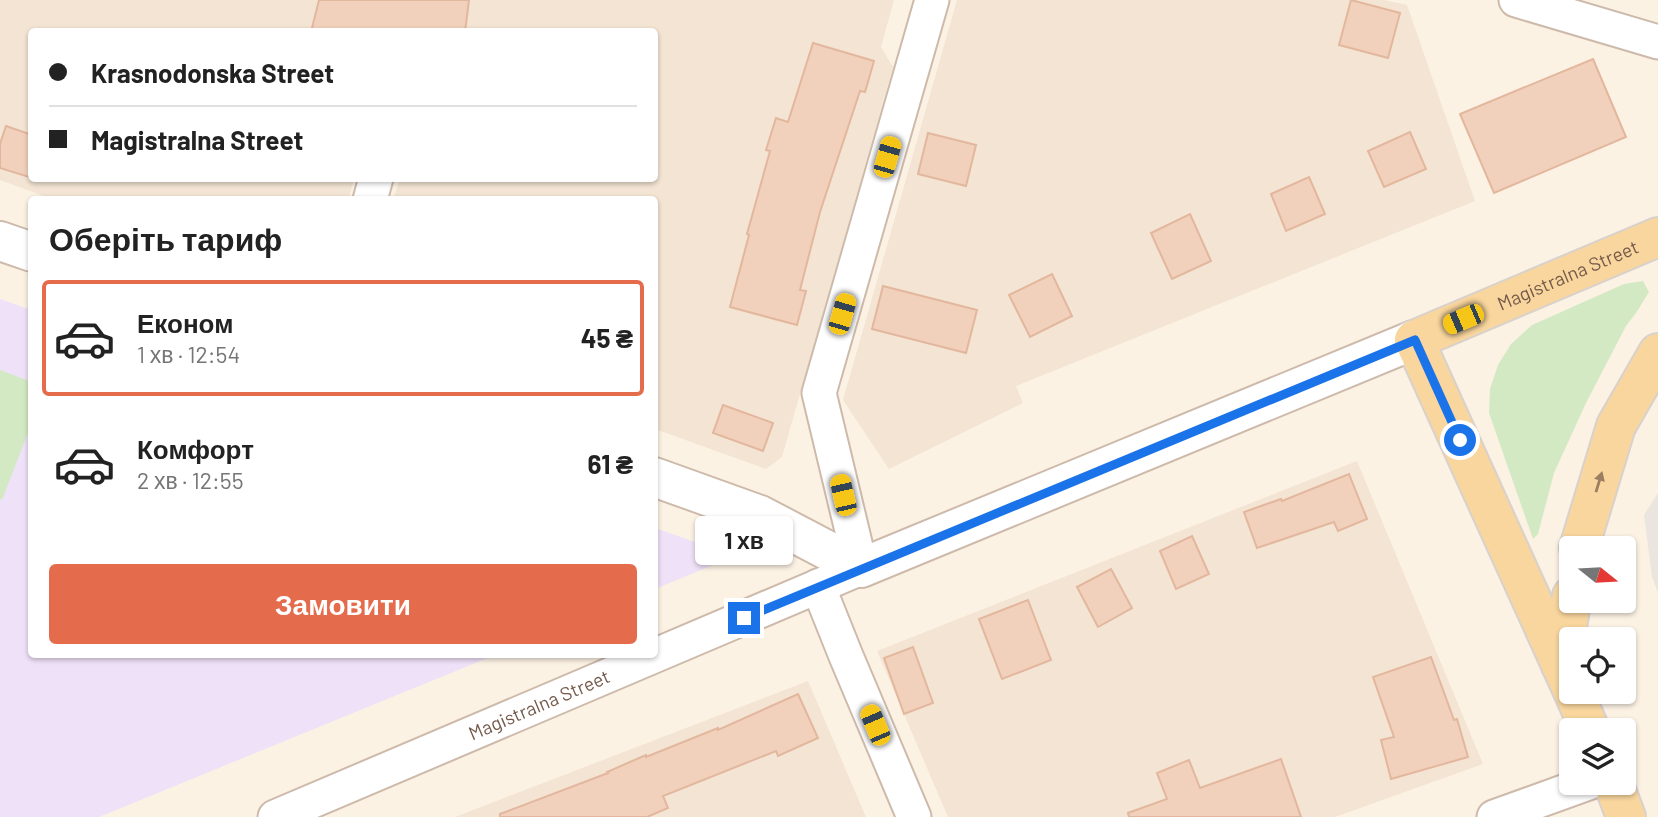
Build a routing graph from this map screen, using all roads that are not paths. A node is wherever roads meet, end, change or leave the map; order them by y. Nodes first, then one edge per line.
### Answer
1 (932, 0) edge
2 (1516, 0) edge
3 (1658, 42) edge
4 (1658, 237) edge
5 (0, 241) edge
6 (28, 251) edge
7 (1415, 340) junction
8 (1658, 353) edge
9 (658, 478) edge
10 (1583, 536) edge
11 (861, 568) junction
12 (818, 586) junction
13 (658, 654) edge
14 (649, 658) edge
15 (1559, 662) edge
16 (1559, 794) edge
17 (1618, 795) edge
18 (275, 817) edge
19 (915, 817) edge
20 (1494, 817) edge
21 (1626, 817) edge

1 - 11 street
2 - 3 street
4 - 7 main road, Magistralna Street
5 - 6 street
7 - 11 street, Magistralna Street
7 - 15 main road
10 -> 8 main road
9 - 11 street
11 - 12 street, Magistralna Street
12 - 13 street, Magistralna Street
12 - 19 street
14 - 18 street, Magistralna Street
16 - 20 street
17 - 21 main road

